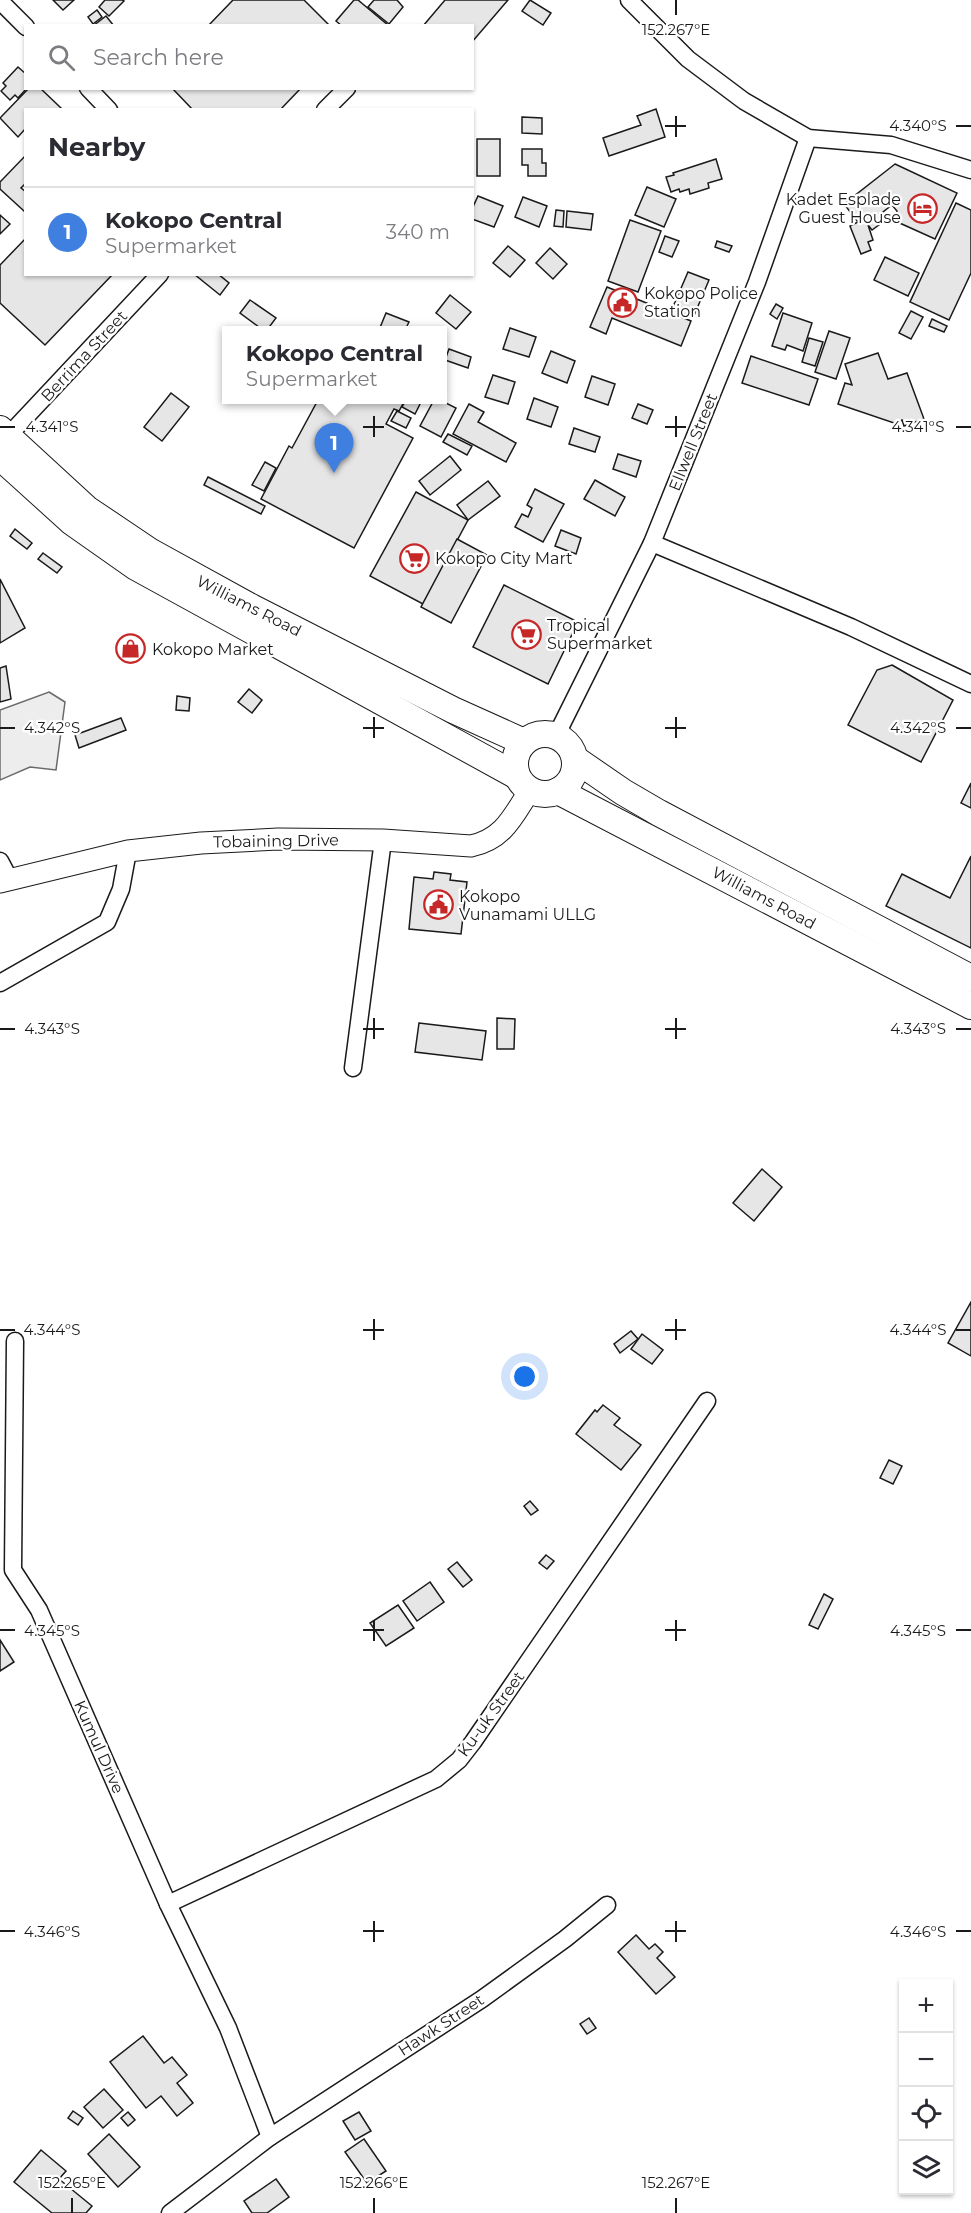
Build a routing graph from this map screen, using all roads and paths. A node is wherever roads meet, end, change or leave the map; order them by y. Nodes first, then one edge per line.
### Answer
1 (629, 0) edge
2 (0, 1) edge
3 (24, 25) edge
4 (90, 90) edge
5 (345, 90) edge
6 (107, 108) edge
7 (328, 108) edge
8 (808, 138) junction
9 (971, 170) edge
10 (158, 276) edge
11 (2, 441) edge
12 (652, 543) junction
13 (971, 684) edge
14 (556, 736) junction
15 (524, 742) junction
16 (575, 759) junction
17 (523, 783) junction
18 (558, 791) junction
19 (383, 840) junction
20 (128, 850) junction
21 (3, 874) edge
22 (971, 978) edge
23 (0, 983) edge
24 (971, 1006) edge
25 (353, 1068) dead end
26 (15, 1341) dead end
27 (707, 1401) dead end
28 (0, 1555) edge
29 (13, 1570) junction
30 (168, 1904) junction
31 (607, 1905) dead end
32 (270, 2137) junction
33 (170, 2213) edge

1 - 8 street
2 - 3 street
4 - 6 street
5 - 7 street
8 - 9 street
8 - 12 street, Ellwell Street
10 - 11 street, Berrima Street
11 - 15 main road, Williams Road
11 - 17 main road, Williams Road
12 - 13 street
12 - 14 street, Ellwell Street
14 - 15 main road
14 - 16 main road, Williams Road
15 - 17 main road
16 - 18 main road
16 - 22 main road, Williams Road
17 - 18 main road, Williams Road
17 - 19 street, Tobaining Drive
18 - 24 main road, Williams Road
19 - 20 street, Tobaining Drive
19 - 25 street
20 - 21 street, Tobaining Drive
20 - 23 street
26 - 29 street
27 - 30 street, Ku-uk Street
28 - 29 street, Kumul Drive
29 - 30 street, Kumul Drive
30 - 32 street, Kumul Drive
31 - 32 street, Hawk Street
32 - 33 street, Hawk Street

